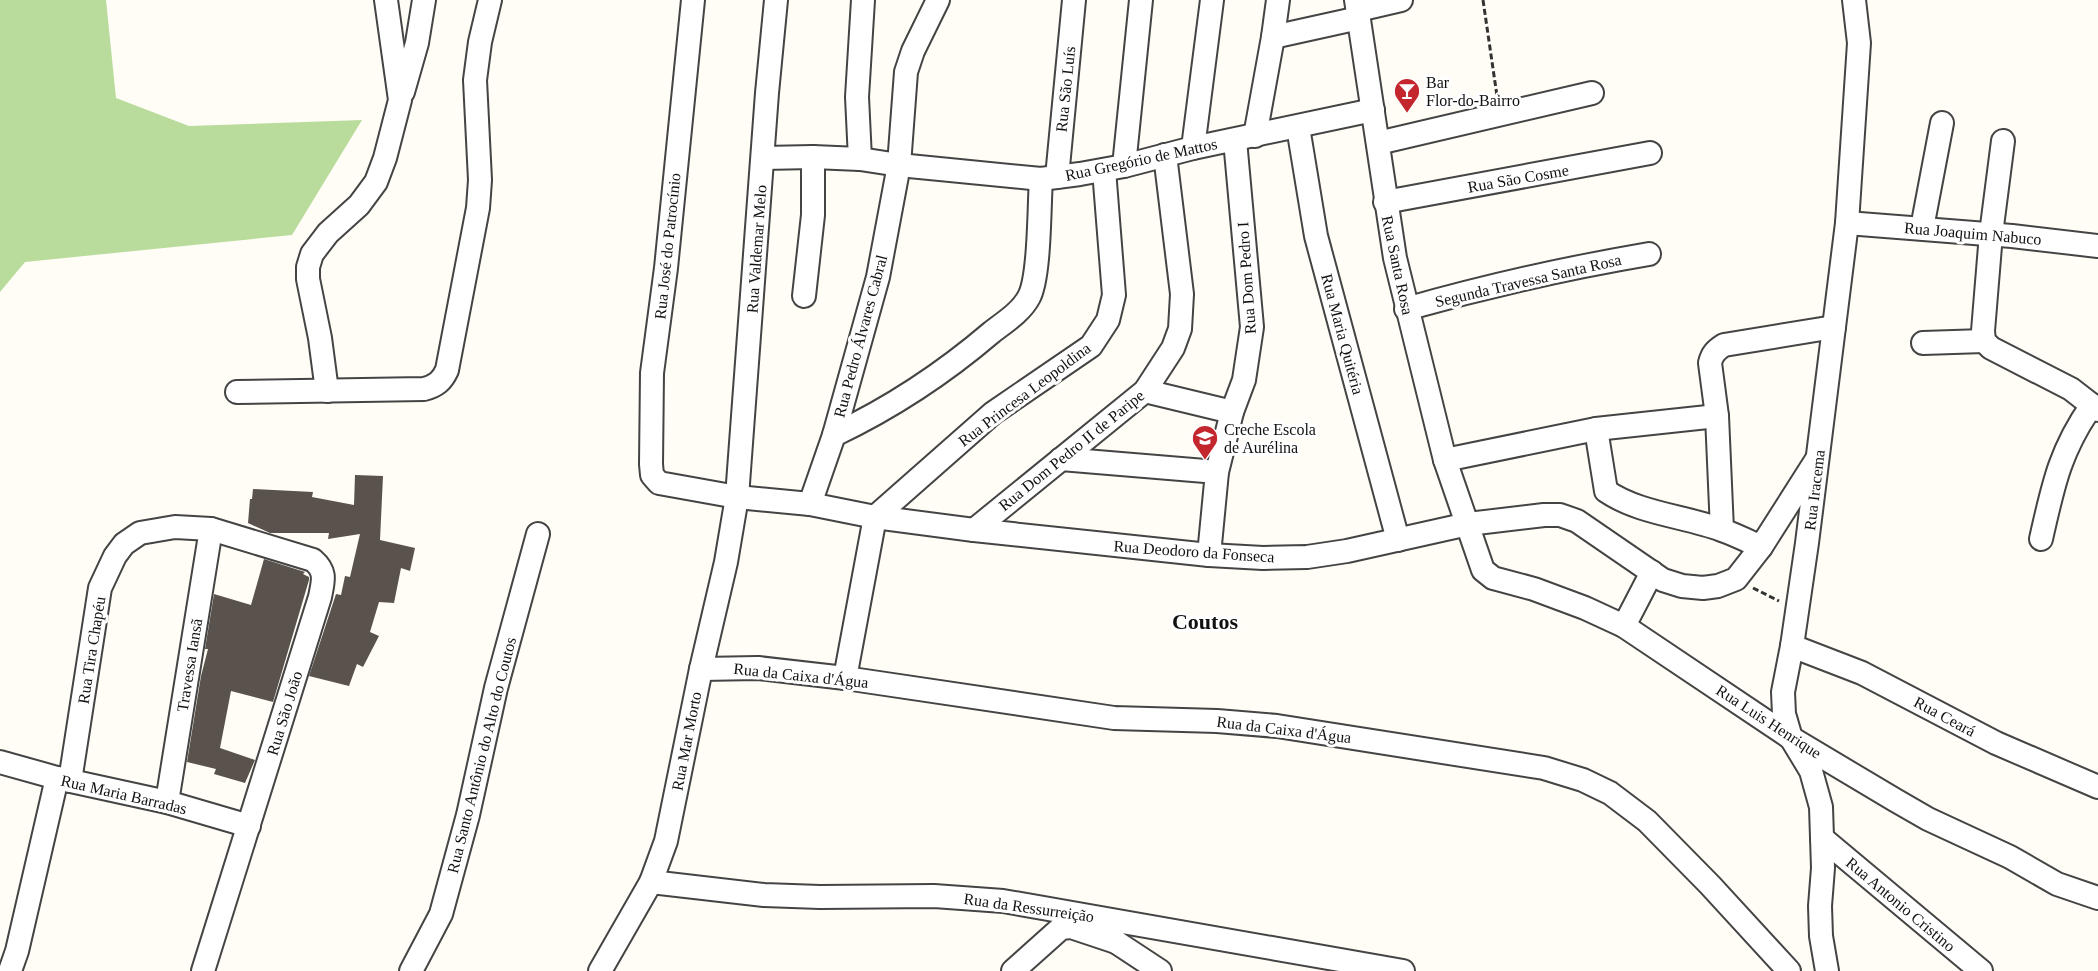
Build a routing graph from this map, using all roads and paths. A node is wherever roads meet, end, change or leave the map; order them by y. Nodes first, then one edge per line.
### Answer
1 (386, 0) edge
2 (424, 0) edge
3 (489, 0) edge
4 (693, 0) edge
5 (776, 0) edge
6 (863, 0) edge
7 (938, 0) edge
8 (1074, 0) edge
9 (1141, 0) edge
10 (1212, 0) edge
11 (1278, 0) edge
12 (1401, 0) edge
13 (1483, 0) edge
14 (1854, 0) edge
15 (1357, 9) edge
16 (1273, 37) junction
17 (1592, 93) dead end
18 (400, 100) junction
19 (1373, 110) junction
20 (1500, 115) junction
21 (1942, 123) dead end
22 (1298, 127) junction
23 (1245, 138) junction
24 (2003, 141) dead end
25 (1378, 143) junction
26 (1193, 148) junction
27 (1650, 153) dead end
28 (1165, 155) junction
29 (813, 157) junction
30 (763, 158) junction
31 (860, 159) junction
32 (898, 165) junction
33 (1114, 168) junction
34 (1049, 178) junction
35 (1385, 202) junction
36 (1847, 223) junction
37 (1922, 228) junction
38 (1991, 234) junction
39 (2098, 246) edge
40 (1649, 254) dead end
41 (804, 296) dead end
42 (1406, 309) junction
43 (1834, 327) junction
44 (1984, 341) junction
45 (1923, 343) dead end
46 (327, 391) junction
47 (1144, 391) junction
48 (237, 392) dead end
49 (2095, 407) edge
50 (1232, 412) junction
51 (1717, 416) junction
52 (1596, 429) junction
53 (834, 435) junction
54 (1061, 459) junction
55 (1818, 459) junction
56 (1445, 460) junction
57 (1217, 472) junction
58 (665, 486) joint
59 (737, 497) junction
60 (810, 504) junction
61 (875, 517) junction
62 (1468, 524) junction
63 (211, 529) junction
64 (974, 530) junction
65 (1722, 530) junction
66 (538, 534) dead end
67 (2041, 539) dead end
68 (1398, 540) junction
69 (1761, 547) junction
70 (1209, 555) junction
71 (1652, 572) junction
72 (1736, 579) junction
73 (1796, 609) junction
74 (1624, 626) junction
75 (1792, 646) junction
76 (700, 669) junction
77 (845, 678) junction
78 (1791, 738) junction
79 (0, 762) edge
80 (63, 780) junction
81 (2098, 787) edge
82 (167, 802) junction
83 (249, 826) junction
84 (1822, 838) junction
85 (651, 882) junction
86 (2098, 898) edge
87 (1098, 917) junction
88 (1116, 942) junction
89 (10, 971) edge
90 (203, 971) edge
91 (411, 971) edge
92 (600, 971) edge
93 (1013, 971) edge
94 (1160, 971) edge
95 (1402, 971) edge
96 (1789, 971) edge
97 (1827, 971) edge
98 (1981, 971) edge

1 - 18 street
2 - 18 street
3 - 46 street
4 - 58 street, Rua José do Patrocínio
5 - 30 street, Rua Valdemar Melo
6 - 31 street
7 - 32 street, Rua Pedro Álvares Cabral
8 - 34 street, Rua São Luís
9 - 33 street, Rua Princesa Leopoldina
10 - 26 street
11 - 16 street, Rua Dom Pedro I
12 - 15 street
13 - 20 path
14 - 36 street, Rua Iracema
15 - 16 street
15 - 19 street, Rua Santa Rosa
16 - 23 street, Rua Dom Pedro I
17 - 20 street
18 - 46 street
19 - 22 street, Rua Gregório de Mattos
19 - 25 street, Rua Santa Rosa
20 - 25 street
21 - 37 street
22 - 23 street, Rua Gregório de Mattos
22 - 68 street, Rua Maria Quitéria
23 - 26 street, Rua Gregório de Mattos
23 - 50 street, Rua Dom Pedro I
24 - 38 street
25 - 35 street, Rua Santa Rosa
26 - 28 street, Rua Gregório de Mattos
27 - 35 street, Rua São Cosme
28 - 33 street, Rua Gregório de Mattos
28 - 47 street, Rua Dom Pedro II de Paripe
29 - 30 street, Rua Gregório de Mattos
29 - 31 street, Rua Gregório de Mattos
29 - 41 street
30 - 59 street, Rua Valdemar Melo
31 - 32 street, Rua Gregório de Mattos
32 - 34 street, Rua Gregório de Mattos
32 - 53 street, Rua Pedro Álvares Cabral
33 - 34 street, Rua Gregório de Mattos
33 - 61 street, Rua Princesa Leopoldina
34 - 53 street, Rua São Luís
35 - 42 street, Rua Santa Rosa
36 - 37 street, Rua Joaquim Nabuco
36 - 43 street, Rua Iracema
37 - 38 street, Rua Joaquim Nabuco
38 - 39 street, Rua Joaquim Nabuco
38 - 44 street
40 - 42 street, Segunda Travessa Santa Rosa
42 - 56 street, Rua Santa Rosa
43 - 51 street
43 - 55 street, Rua Iracema
44 - 45 street
44 - 49 street
46 - 48 street
47 - 50 street
47 - 54 street, Rua Dom Pedro II de Paripe
49 - 67 street
50 - 57 street, Rua Dom Pedro I
51 - 52 street
51 - 65 street
52 - 56 street
52 - 65 street
53 - 60 street, Rua Pedro Álvares Cabral
54 - 57 street
54 - 64 street, Rua Dom Pedro II de Paripe
55 - 69 street
55 - 73 street, Rua Iracema
56 - 62 street, Rua Santa Rosa
57 - 70 street, Rua Dom Pedro I
58 - 59 street, Rua Deodoro da Fonseca
59 - 60 street, Rua Deodoro da Fonseca
59 - 76 street, Rua Mar Morto
60 - 61 street, Rua Deodoro da Fonseca
61 - 64 street, Rua Deodoro da Fonseca
61 - 77 street
62 - 68 street, Rua Deodoro da Fonseca
62 - 71 street, Rua Deodoro da Fonseca
62 - 74 street, Rua Luis Henrique
63 - 80 street, Rua Tira Chapéu
63 - 82 street, Travessa Iansã
63 - 83 street, Rua São João
64 - 70 street, Rua Deodoro da Fonseca
65 - 69 street
66 - 91 street, Rua Santo Antônio do Alto do Coutos
68 - 70 street, Rua Deodoro da Fonseca
69 - 72 street
71 - 72 street, Rua Deodoro da Fonseca
71 - 74 street
72 - 73 path
73 - 75 street, Rua Iracema
74 - 78 street, Rua Luis Henrique
75 - 78 street, Rua Iracema
75 - 81 street, Rua Ceará
76 - 77 street, Rua da Caixa d'Água
76 - 85 street, Rua Mar Morto
77 - 96 street, Rua da Caixa d'Água
78 - 84 street, Rua Iracema
78 - 86 street, Rua Luis Henrique
79 - 80 street, Rua Maria Barradas
80 - 82 street, Rua Maria Barradas
80 - 89 street, Rua Tira Chapéu
82 - 83 street, Rua Maria Barradas
83 - 90 street, Rua São João
84 - 97 street, Rua Iracema
84 - 98 street, Rua Antonio Cristino
85 - 87 street, Rua da Ressurreição
85 - 92 street, Rua Mar Morto
87 - 88 street
87 - 95 street, Rua da Ressurreição
88 - 93 street
88 - 94 street

